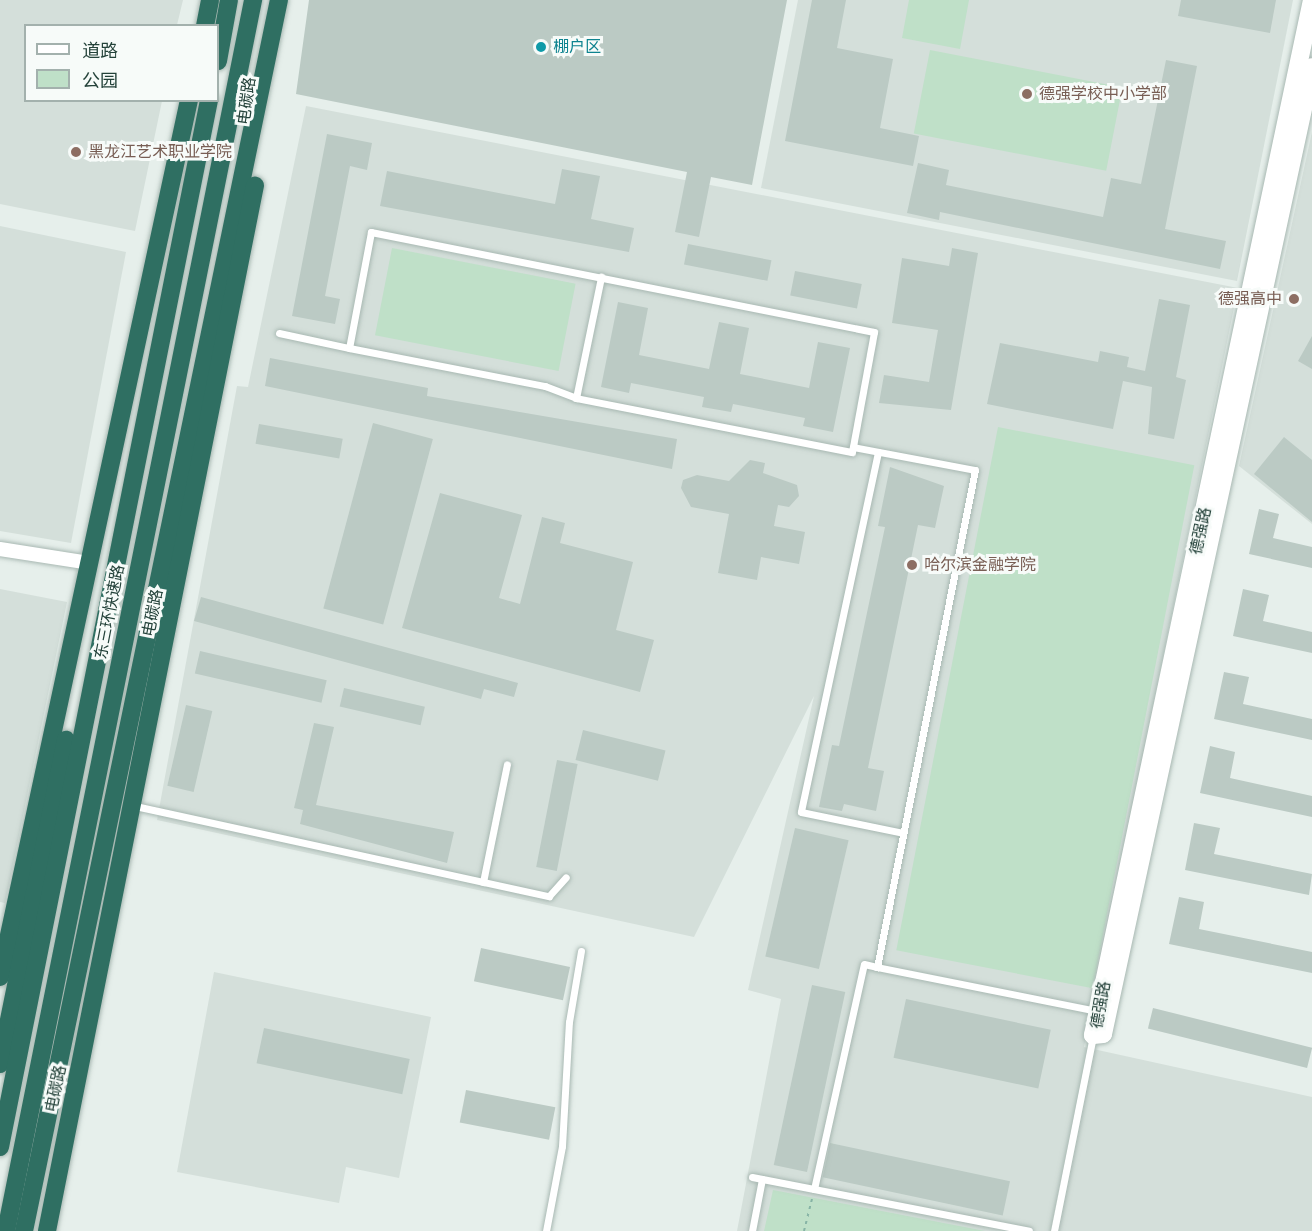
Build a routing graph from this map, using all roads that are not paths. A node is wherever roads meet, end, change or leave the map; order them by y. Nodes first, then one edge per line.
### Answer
1 (210, 0) edge
2 (229, 0) edge
3 (253, 0) edge
4 (280, 0) edge
5 (1312, 0) edge
6 (205, 24) edge
7 (219, 55) edge
8 (1312, 67) edge
9 (189, 102) edge
10 (209, 102) edge
11 (162, 222) junction
12 (601, 278) junction
13 (279, 333) dead end
14 (349, 348) junction
15 (576, 398) junction
16 (853, 447) junction
17 (878, 452) junction
18 (0, 549) edge
19 (89, 562) junction
20 (507, 764) dead end
21 (135, 806) junction
22 (903, 833) junction
23 (566, 877) dead end
24 (483, 882) junction
25 (581, 951) dead end
26 (876, 967) junction
27 (0, 977) edge
28 (1098, 1011) junction
29 (1093, 1035) junction
30 (0, 1064) edge
31 (0, 1147) edge
32 (752, 1177) dead end
33 (762, 1179) junction
34 (814, 1189) junction
35 (6, 1231) edge
36 (24, 1231) edge
37 (47, 1231) edge
38 (546, 1231) edge
39 (752, 1231) edge
40 (1029, 1231) edge
41 (1054, 1231) edge

1 - 6 highway
2 - 7 highway
3 - 35 highway, 东三环快速路
4 - 21 highway, 电碳路
4 - 36 highway
5 - 28 street, 德强路
8 - 29 street, 德强路
9 - 11 highway
10 - 31 highway, 东三环快速路
11 - 19 highway
11 - 30 highway
12 - 14 lane
12 - 15 lane
12 - 16 lane
13 - 14 lane
14 - 15 lane
15 - 16 lane
16 - 17 lane
17 - 22 lane
17 - 22 lane
18 - 19 street
19 - 27 highway
20 - 24 lane
21 - 24 lane
21 - 37 highway, 电碳路
22 - 26 lane
23 - 24 lane
25 - 38 lane
26 - 28 lane
26 - 34 lane
28 - 29 street, 德强路
29 - 41 lane
32 - 33 lane
33 - 34 lane
33 - 39 lane
34 - 40 lane

